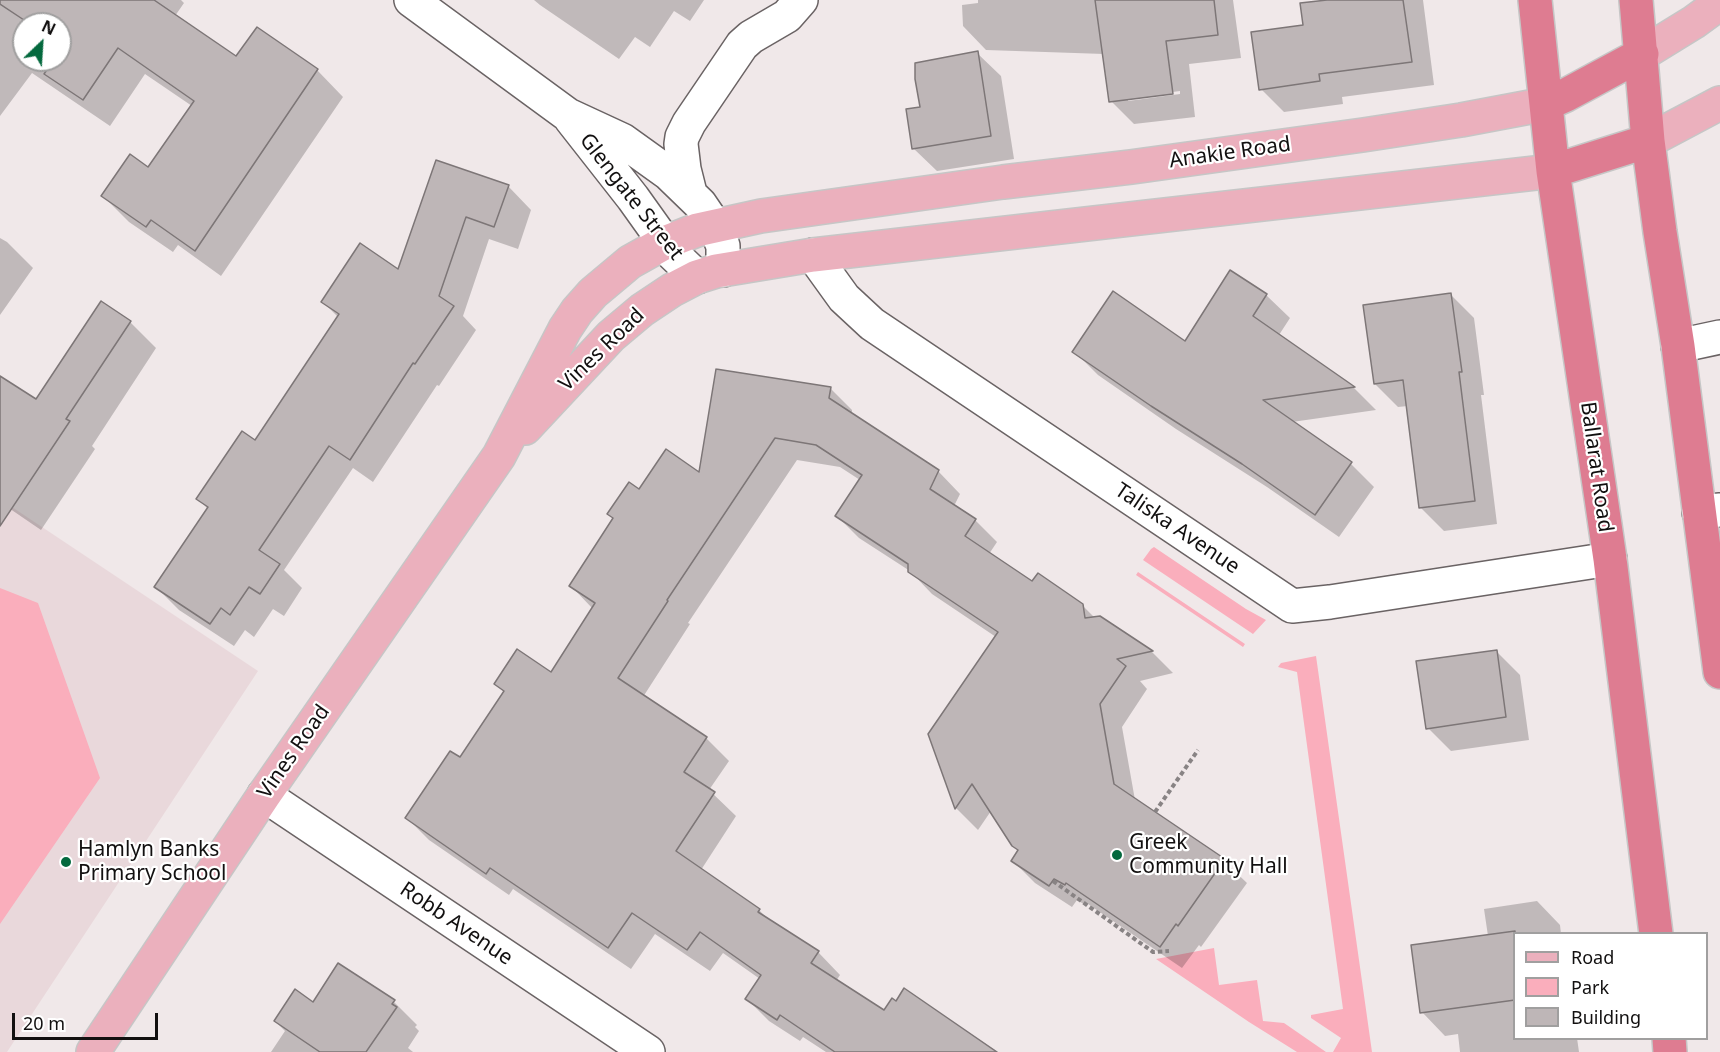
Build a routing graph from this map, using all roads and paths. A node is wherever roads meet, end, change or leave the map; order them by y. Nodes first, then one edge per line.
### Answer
1 (411, 0) edge
2 (801, 0) edge
3 (1535, 0) edge
4 (1636, 0) edge
5 (1720, 3) edge
6 (1642, 54) junction
7 (1720, 103) edge
8 (1546, 104) junction
9 (568, 116) junction
10 (1648, 141) junction
11 (1553, 171) junction
12 (690, 193) junction
13 (715, 226) junction
14 (664, 243) junction
15 (813, 255) junction
16 (710, 273) junction
17 (1720, 337) edge
18 (1678, 346) junction
19 (499, 456) junction
20 (1710, 511) edge
21 (1610, 559) junction
22 (1720, 672) edge
23 (1198, 750) dead end
24 (264, 795) junction
25 (1155, 812) dead end
26 (1053, 881) dead end
27 (1656, 932) edge
28 (1169, 951) dead end
29 (93, 1052) edge
30 (648, 1052) edge

1 - 9 street, Glengate Street
2 - 12 street
3 - 8 highway, Ballarat Road
4 - 6 highway
5 - 6 main road, Anakie Road
6 - 8 highway, Anakie Road
6 - 10 highway
7 - 10 main road
8 - 11 highway, Ballarat Road
8 - 13 main road, Anakie Road
9 - 12 street, Glengate Street
9 - 14 street, Glengate Street
10 - 11 highway
10 - 18 highway
11 - 15 main road
11 - 21 highway, Ballarat Road
12 - 13 street, Glengate Street
13 - 14 main road, Vines Road
13 - 16 street, Glengate Street
14 - 16 street, Glengate Street
14 - 19 main road, Vines Road
15 - 16 main road
15 - 21 street, Taliska Avenue
16 - 19 main road, Vines Road
17 - 18 street
18 - 20 highway
19 - 24 main road, Vines Road
20 - 22 highway
21 - 27 highway, Ballarat Road
23 - 25 path
24 - 29 main road, Vines Road
24 - 30 street, Robb Avenue
26 - 28 path

